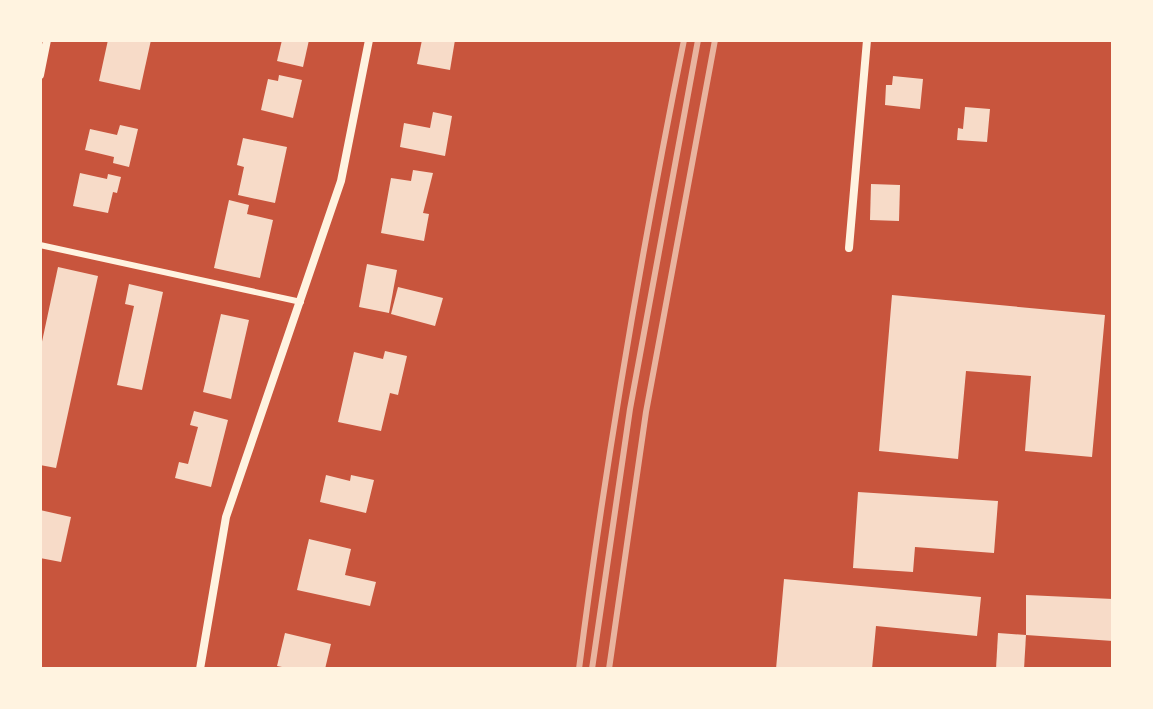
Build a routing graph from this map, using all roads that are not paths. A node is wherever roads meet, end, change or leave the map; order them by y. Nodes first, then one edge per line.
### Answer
1 (47, 40) edge
2 (369, 40) edge
3 (867, 40) edge
4 (40, 75) edge
5 (40, 245) edge
6 (849, 248) dead end
7 (301, 302) junction
8 (200, 669) edge

1 - 4 street
2 - 7 street
3 - 6 street
5 - 7 lane
7 - 8 street

